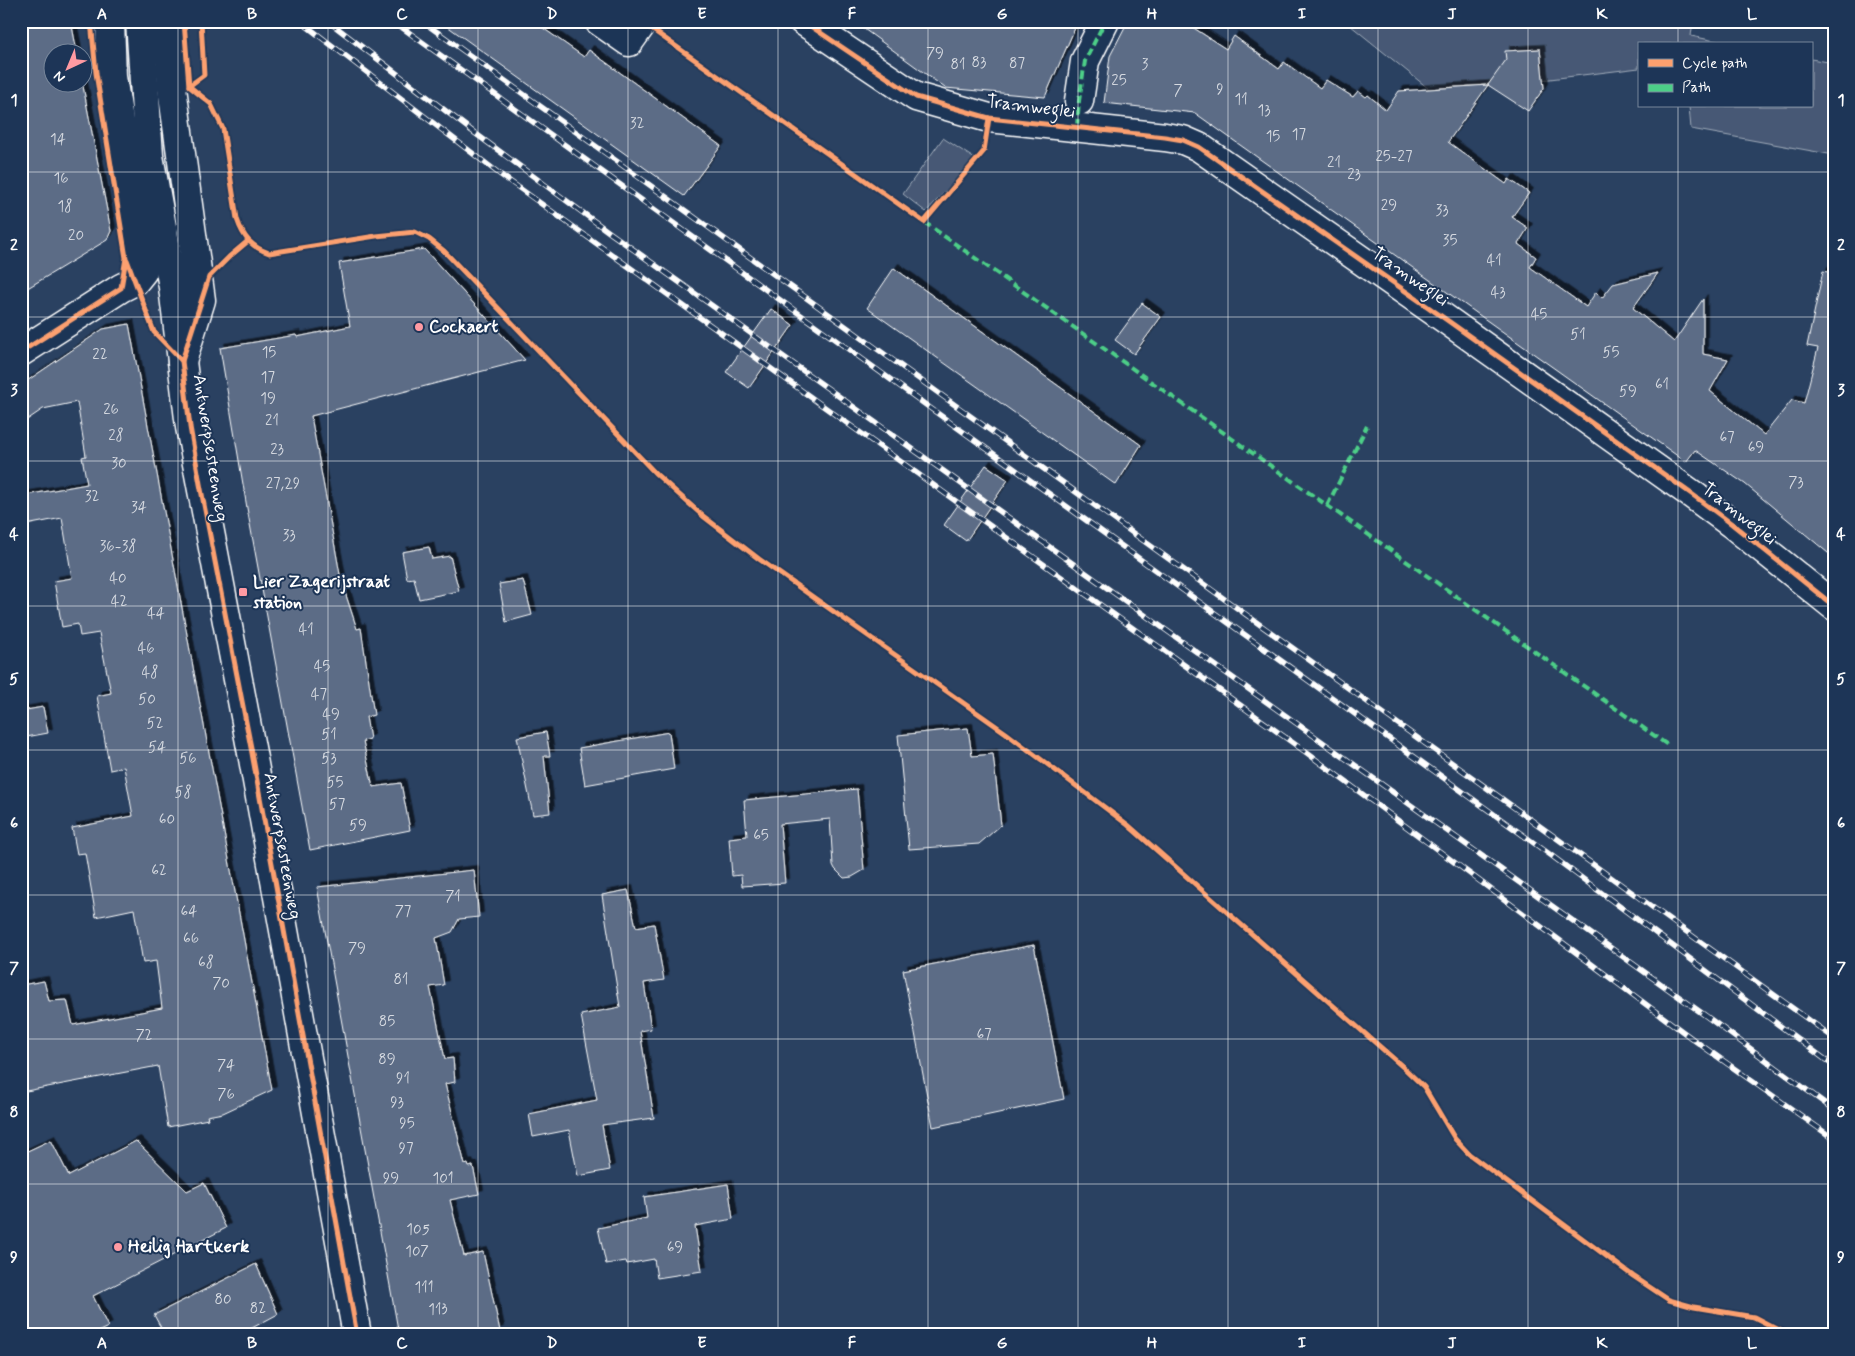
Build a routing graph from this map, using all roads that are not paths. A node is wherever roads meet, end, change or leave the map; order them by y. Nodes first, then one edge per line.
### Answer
1 (110, 21) edge
2 (140, 21) edge
3 (167, 21) edge
4 (599, 21) edge
5 (803, 21) edge
6 (1105, 21) edge
7 (636, 32) edge
8 (1079, 101) dead end
9 (21, 352) edge
10 (182, 361) junction
11 (1834, 606) edge
12 (357, 1335) edge

1 - 9 street
2 - 10 street, Antwerpsesteenweg
3 - 10 street, Antwerpsesteenweg
4 - 7 street
5 - 11 street, Tramweglei
6 - 8 street
10 - 12 street, Antwerpsesteenweg

